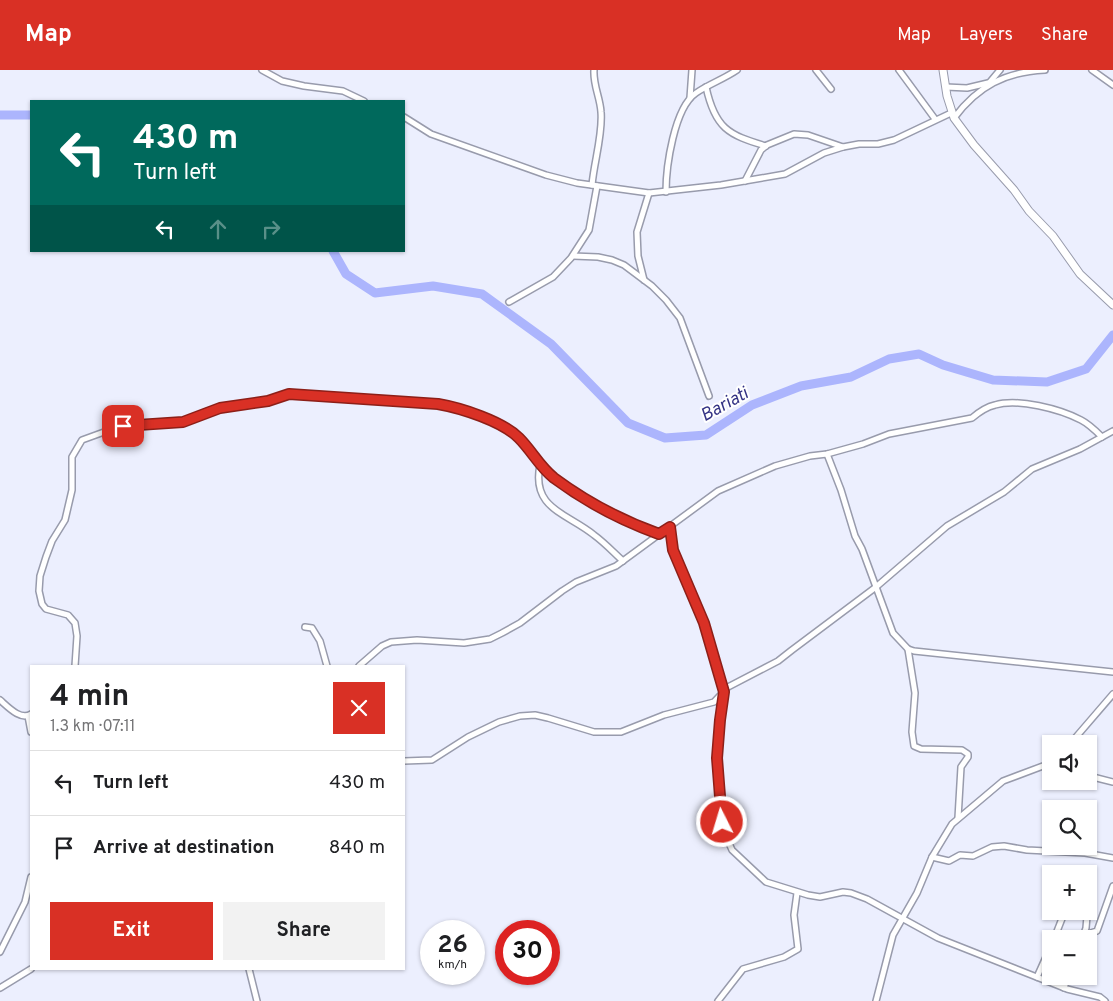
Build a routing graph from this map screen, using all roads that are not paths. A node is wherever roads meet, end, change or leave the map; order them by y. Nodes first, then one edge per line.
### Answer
1 (262, 70) edge
2 (594, 70) edge
3 (692, 70) edge
4 (737, 70) edge
5 (816, 70) edge
6 (899, 70) edge
7 (943, 70) edge
8 (1000, 70) edge
9 (1045, 70) edge
10 (1092, 70) edge
11 (990, 81) junction
12 (1113, 85) edge
13 (986, 86) junction
14 (706, 87) junction
15 (946, 87) junction
16 (831, 89) dead end
17 (690, 98) junction
18 (362, 100) edge
19 (953, 115) junction
20 (405, 118) edge
21 (935, 120) junction
22 (766, 146) junction
23 (843, 147) junction
24 (745, 180) junction
25 (594, 185) junction
26 (666, 192) junction
27 (649, 193) junction
28 (572, 256) junction
29 (644, 280) junction
30 (509, 302) dead end
31 (1113, 305) edge
32 (709, 396) dead end
33 (1113, 431) edge
34 (1102, 437) junction
35 (827, 454) junction
36 (540, 465) junction
37 (670, 527) junction
38 (659, 534) junction
39 (623, 561) junction
40 (876, 587) junction
41 (306, 627) dead end
42 (908, 649) junction
43 (75, 665) edge
44 (327, 665) edge
45 (359, 665) edge
46 (1113, 672) edge
47 (724, 692) junction
48 (1113, 694) edge
49 (0, 700) edge
50 (8, 706) junction
51 (0, 709) edge
52 (30, 715) edge
53 (1078, 735) edge
54 (405, 761) edge
55 (1042, 768) edge
56 (1097, 778) edge
57 (1113, 782) edge
58 (958, 818) junction
59 (932, 858) junction
60 (1113, 858) edge
61 (30, 881) edge
62 (1113, 886) edge
63 (797, 893) junction
64 (902, 919) junction
65 (1058, 930) edge
66 (1084, 930) edge
67 (1097, 932) edge
68 (0, 952) edge
69 (1042, 966) edge
70 (30, 970) edge
71 (249, 970) edge
72 (1037, 977) junction
73 (1065, 985) edge
74 (0, 988) edge
75 (1064, 988) junction
76 (257, 1001) edge
77 (718, 1001) edge
78 (876, 1001) edge
79 (1105, 1001) edge

1 - 18 street
2 - 25 street
3 - 17 street
4 - 14 street
5 - 16 street
6 - 21 street
7 - 15 street
8 - 11 street
9 - 13 street
10 - 12 street
11 - 13 street
11 - 15 street
13 - 19 street
14 - 17 street
14 - 22 street
15 - 19 street
17 - 26 street
19 - 21 street
19 - 31 street
20 - 25 street
21 - 23 street
22 - 23 street
22 - 24 street
23 - 24 street
24 - 26 street
25 - 27 street
25 - 28 street
26 - 27 street
27 - 29 street
28 - 29 street
28 - 30 street
29 - 32 street
33 - 34 street
34 - 35 street
34 - 40 street
35 - 37 street
35 - 40 street
36 - 38 street
36 - 39 street
36 - 43 street
37 - 38 street
37 - 47 street
38 - 39 street
39 - 45 street
40 - 42 street
40 - 47 street
41 - 44 street
42 - 46 street
42 - 58 street
47 - 54 street
47 - 63 street
48 - 53 street
49 - 50 street
50 - 51 street
50 - 52 street
55 - 58 street
56 - 57 street
58 - 59 street
59 - 60 street
59 - 64 street
61 - 68 street
62 - 67 street
63 - 64 street
63 - 77 street
64 - 72 street
64 - 78 street
65 - 66 street
69 - 72 street
70 - 74 street
71 - 76 street
72 - 75 street
73 - 75 street
75 - 79 street

